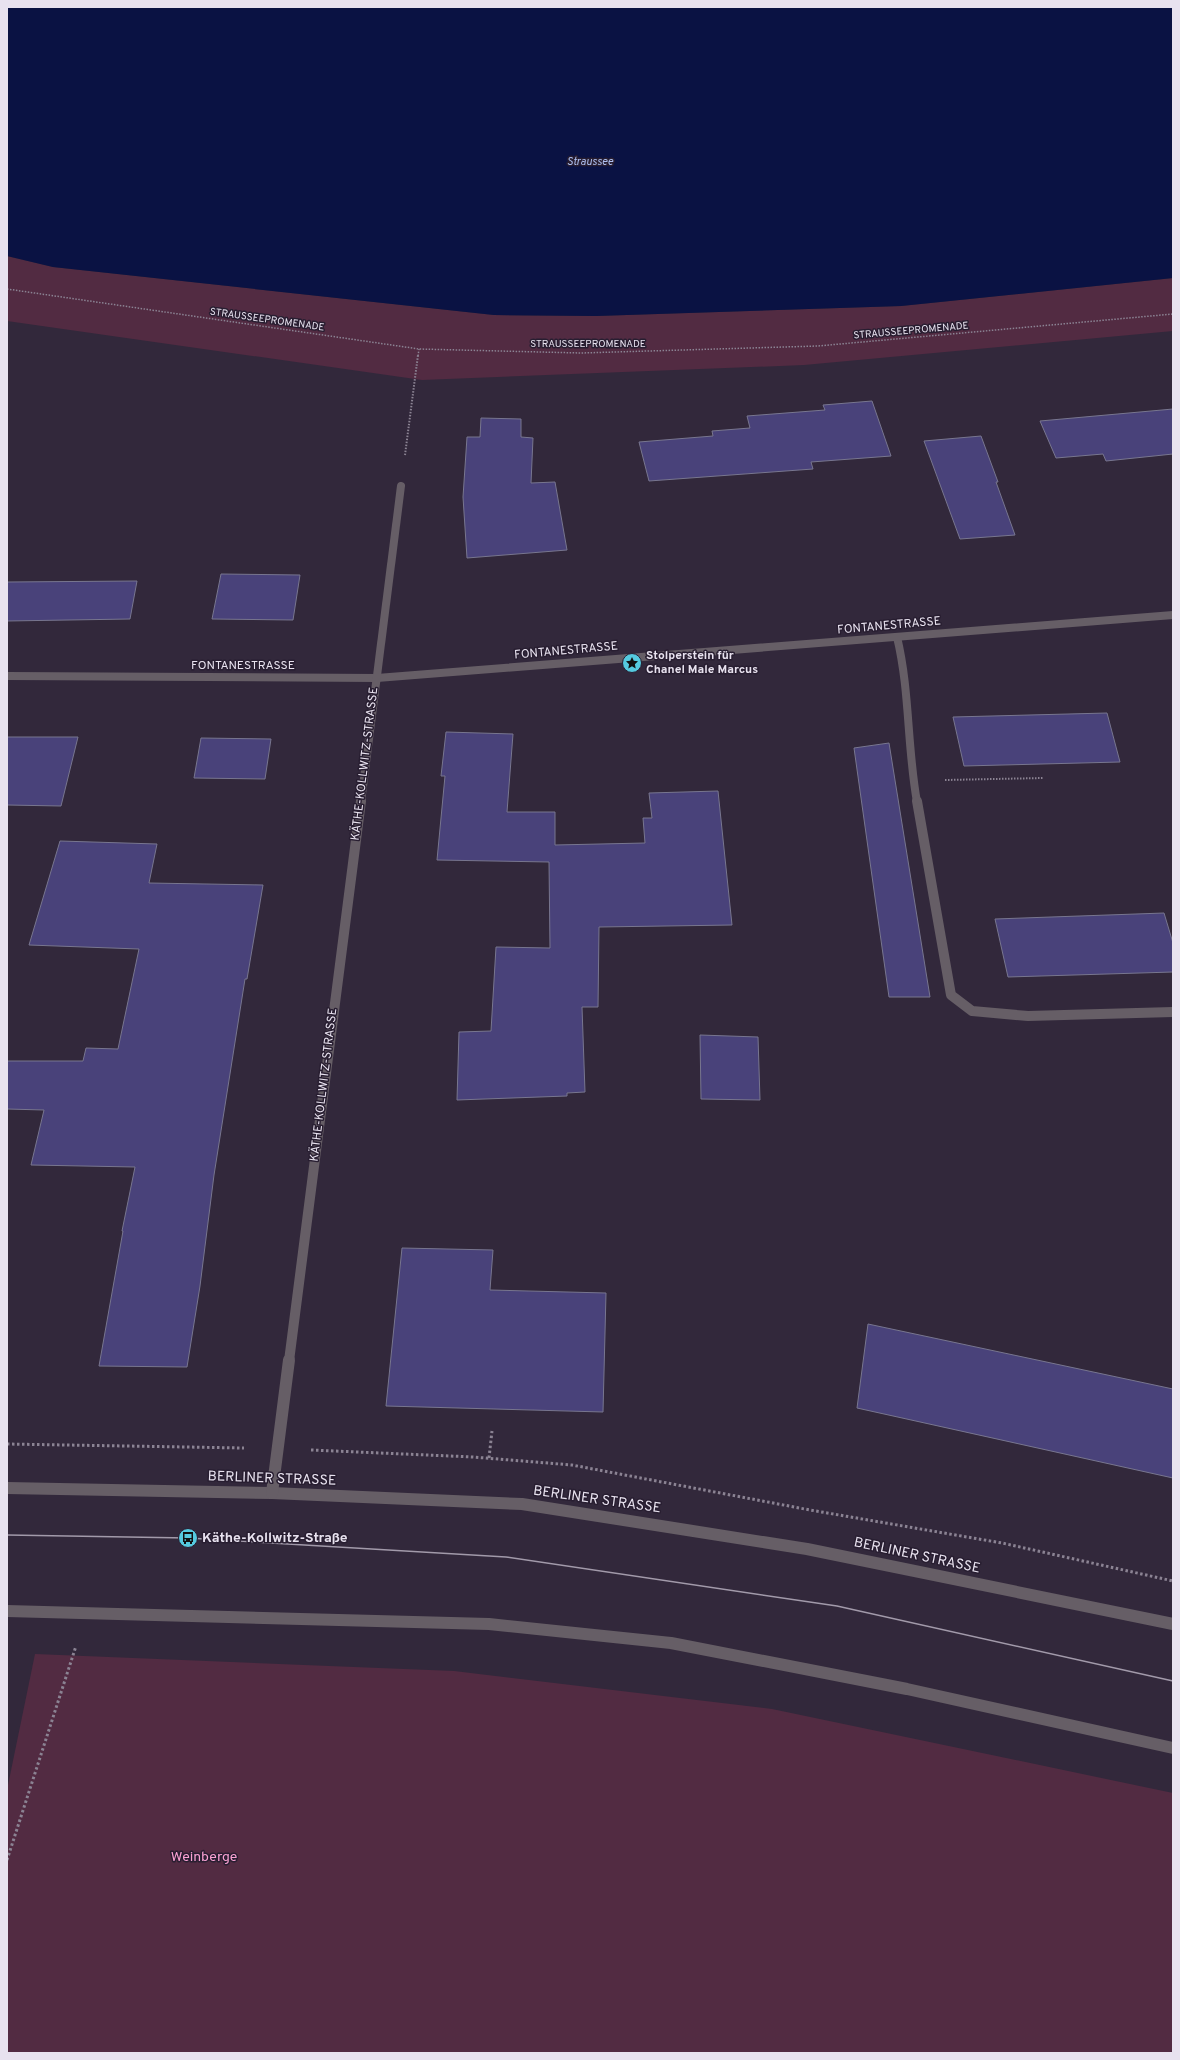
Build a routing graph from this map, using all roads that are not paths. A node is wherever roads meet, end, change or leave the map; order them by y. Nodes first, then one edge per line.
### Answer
1 (401, 486) road end
2 (1173, 615) edge
3 (897, 637) junction
4 (7, 676) edge
5 (376, 678) junction
6 (1173, 1012) edge
7 (7, 1488) edge
8 (272, 1493) junction
9 (7, 1611) edge
10 (1173, 1624) edge
11 (1173, 1748) edge

1 - 5 street, KÄTHE-KOLLWITZ-STRASSE
2 - 3 street, FONTANESTRASSE
3 - 5 street, FONTANESTRASSE
3 - 6 street
4 - 5 street, FONTANESTRASSE
5 - 8 street, KÄTHE-KOLLWITZ-STRASSE
7 - 8 street, BERLINER STRASSE
8 - 10 street, BERLINER STRASSE
9 - 11 street

